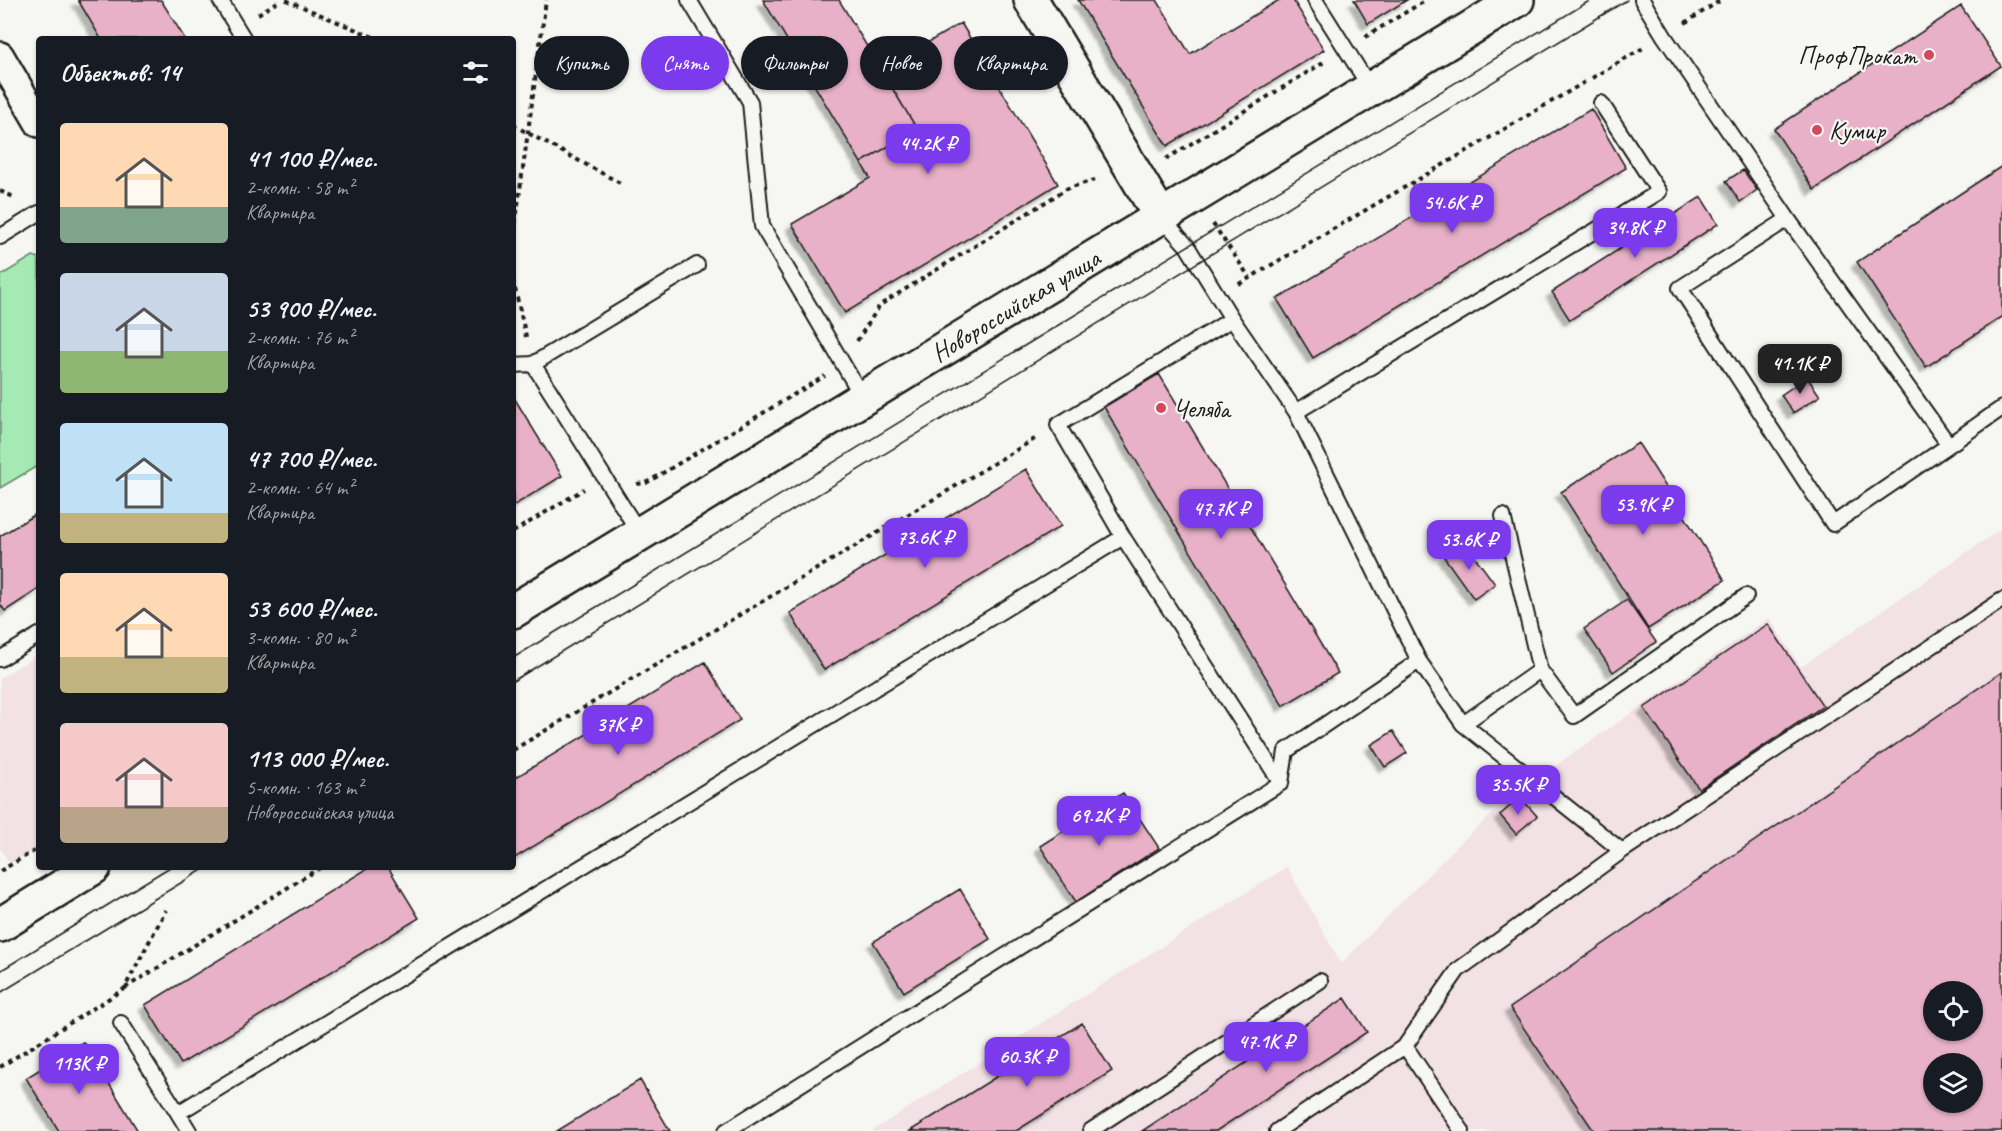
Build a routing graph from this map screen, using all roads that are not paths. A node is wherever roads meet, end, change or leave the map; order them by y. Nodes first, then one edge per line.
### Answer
1 (220, 0) edge
2 (689, 0) edge
3 (1031, 0) edge
4 (1315, 0) edge
5 (1517, 0) edge
6 (1642, 0) edge
7 (242, 36) edge
8 (0, 56) edge
9 (1371, 89) junction
10 (1601, 103) dead end
11 (36, 118) edge
12 (36, 215) edge
13 (1161, 217) junction
14 (1788, 219) junction
15 (0, 237) edge
16 (697, 265) dead end
17 (1232, 318) junction
18 (533, 364) junction
19 (516, 365) edge
20 (863, 398) junction
21 (2002, 408) edge
22 (1296, 412) junction
23 (1948, 445) junction
24 (1503, 516) dead end
25 (639, 534) junction
26 (1123, 537) junction
27 (1746, 596) dead end
28 (2002, 600) edge
29 (516, 609) edge
30 (36, 637) edge
31 (0, 659) edge
32 (1419, 661) junction
33 (1540, 670) junction
34 (1463, 724) junction
35 (1281, 783) junction
36 (1622, 851) junction
37 (89, 870) edge
38 (0, 925) edge
39 (1320, 981) dead end
40 (121, 1023) dead end
41 (1405, 1046) junction
42 (178, 1113) junction
43 (189, 1131) edge
44 (726, 1131) edge
45 (1090, 1131) edge
46 (1277, 1131) edge
47 (1462, 1131) edge

1 - 7 lane
2 - 20 lane
3 - 13 main road
4 - 9 lane
5 - 9 main road, Новороссийская улица
6 - 14 lane
8 - 11 street
9 - 13 main road, Новороссийская улица
10 - 22 lane
12 - 15 lane
13 - 17 lane
13 - 20 main road, Новороссийская улица
14 - 23 lane
14 - 23 lane
16 - 18 lane
17 - 22 lane
17 - 26 lane
18 - 19 lane
18 - 25 lane
20 - 25 main road, Новороссийская улица
21 - 23 lane
22 - 32 lane
24 - 33 lane
25 - 29 main road, Новороссийская улица
26 - 35 lane
26 - 42 lane
27 - 33 lane
28 - 36 lane
30 - 31 lane
32 - 34 lane
32 - 35 lane
33 - 34 lane
34 - 36 lane
35 - 44 lane
36 - 41 lane
37 - 38 main road
39 - 45 lane
40 - 42 lane
41 - 46 lane
41 - 47 lane
42 - 43 lane

